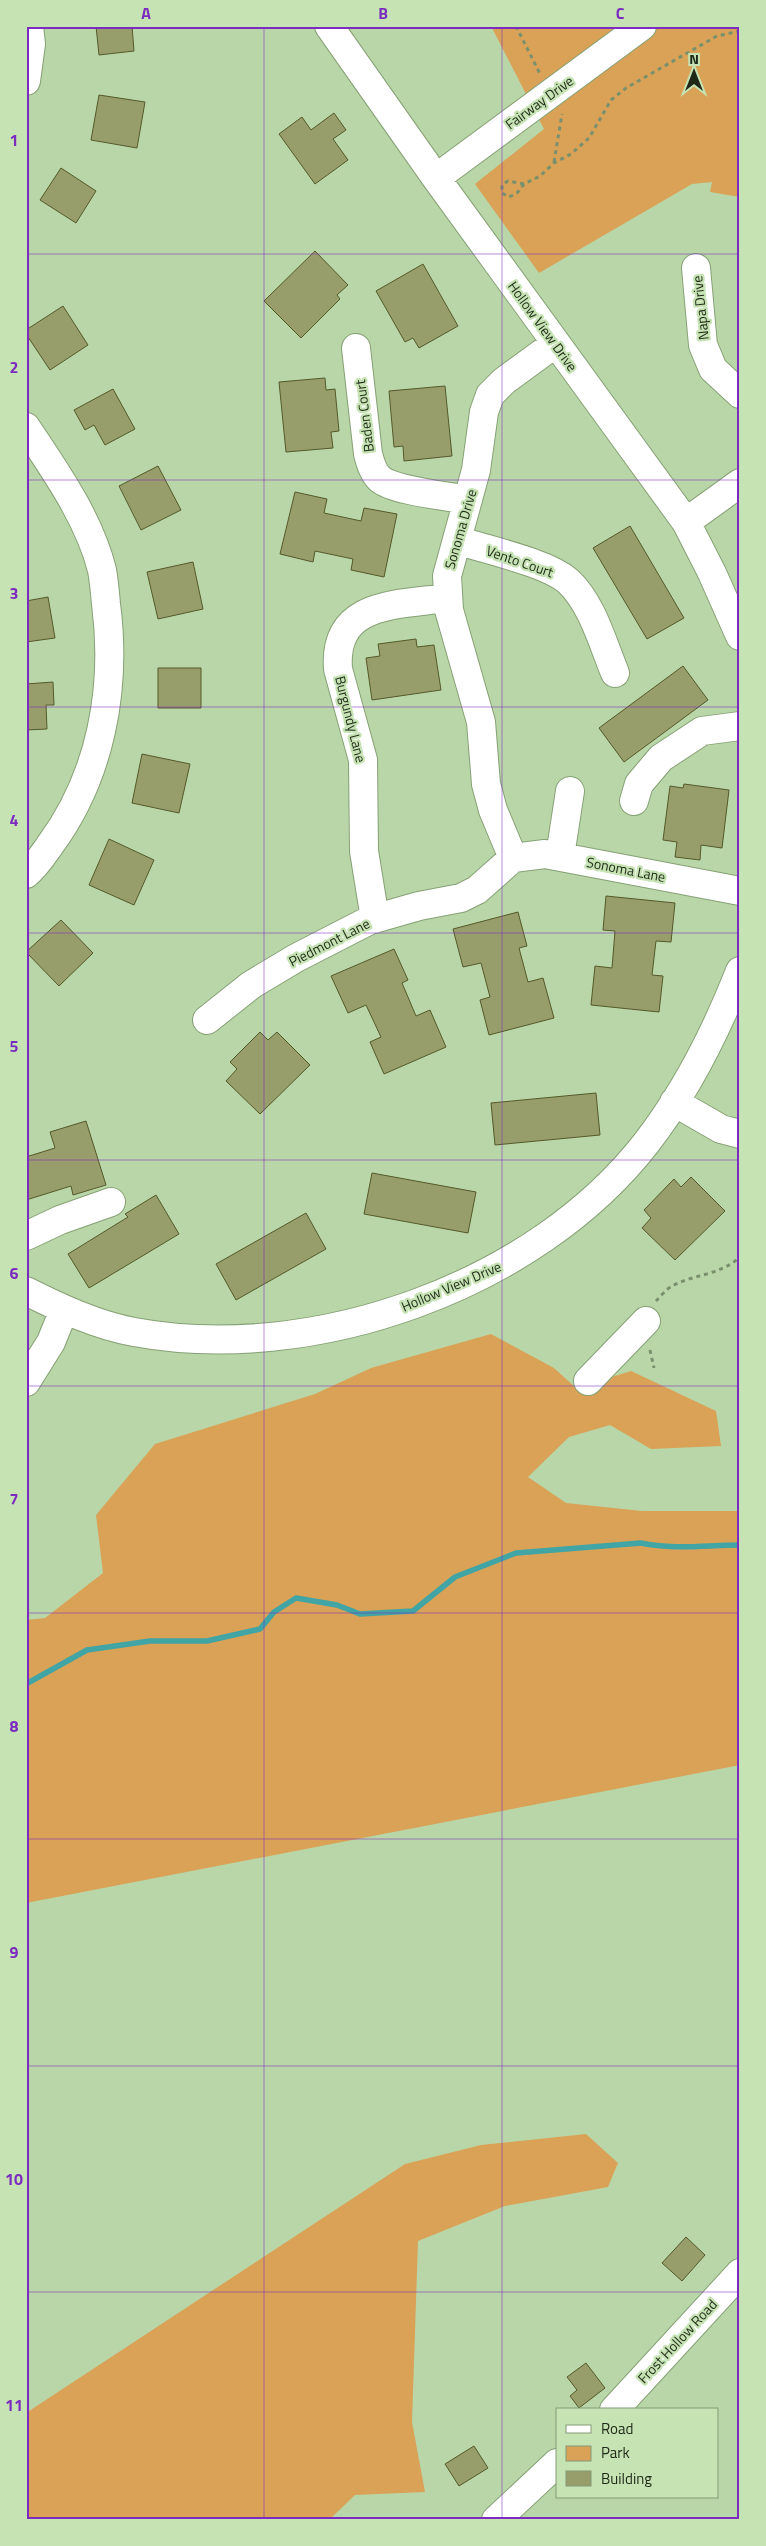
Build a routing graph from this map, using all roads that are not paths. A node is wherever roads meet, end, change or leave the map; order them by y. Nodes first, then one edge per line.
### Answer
1 (29, 26) edge
2 (329, 26) edge
3 (642, 26) edge
4 (26, 81) edge
5 (436, 178) junction
6 (696, 268) dead end
7 (556, 343) junction
8 (356, 348) dead end
9 (740, 394) edge
10 (26, 427) edge
11 (740, 483) edge
12 (468, 500) junction
13 (686, 522) junction
14 (457, 540) junction
15 (447, 598) junction
16 (740, 636) edge
17 (615, 673) dead end
18 (740, 726) edge
19 (570, 791) dead end
20 (634, 801) dead end
21 (560, 856) junction
22 (513, 858) junction
23 (26, 874) edge
24 (740, 891) edge
25 (375, 919) junction
26 (740, 971) edge
27 (207, 1020) dead end
28 (674, 1102) junction
29 (740, 1134) edge
30 (111, 1202) dead end
31 (26, 1236) edge
32 (26, 1291) edge
33 (64, 1310) junction
34 (646, 1321) road end
35 (588, 1381) dead end
36 (26, 1382) edge
37 (740, 2273) edge
38 (616, 2408) edge
39 (556, 2464) edge
40 (496, 2520) edge

1 - 4 street
2 - 5 street, Hollow View Drive
3 - 5 street, Fairway Drive
5 - 7 street, Hollow View Drive
6 - 9 street, Napa Drive
7 - 12 street, Sonoma Drive
7 - 13 street, Hollow View Drive
8 - 12 street, Baden Court
10 - 23 street
11 - 13 street
12 - 14 street, Sonoma Drive
13 - 16 street, Hollow View Drive
14 - 15 street, Sonoma Drive
14 - 17 street, Vento Court
15 - 22 street, Sonoma Drive
15 - 25 street, Burgundy Lane
18 - 20 street
19 - 21 street
21 - 22 street, Sonoma Lane
21 - 24 street, Sonoma Lane
22 - 25 street, Piedmont Lane
25 - 27 street, Piedmont Lane
26 - 28 street, Hollow View Drive
28 - 29 street
28 - 33 street, Hollow View Drive
30 - 31 street
32 - 33 street, Hollow View Drive
33 - 36 street
34 - 35 street
37 - 38 street, Frost Hollow Road
39 - 40 street

